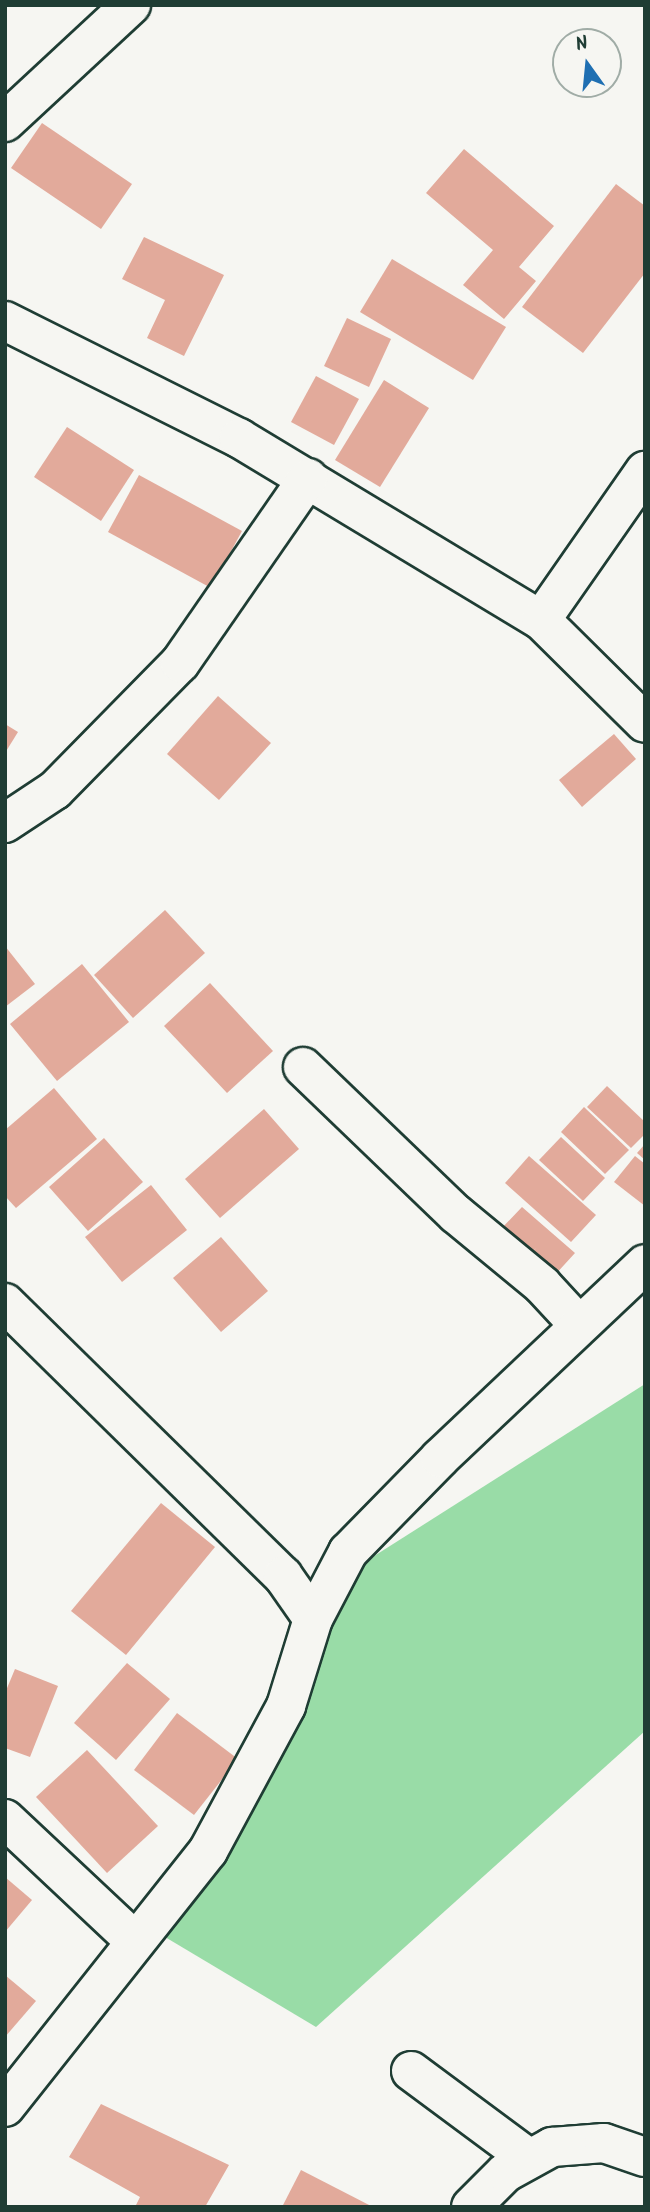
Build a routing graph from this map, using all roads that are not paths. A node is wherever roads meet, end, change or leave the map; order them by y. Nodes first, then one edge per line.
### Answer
1 (131, 5) edge
2 (5, 122) edge
3 (5, 320) edge
4 (645, 471) edge
5 (308, 478) junction
6 (541, 620) junction
7 (645, 723) edge
8 (5, 823) edge
9 (303, 1067) dead end
10 (645, 1264) edge
11 (5, 1303) edge
12 (578, 1324) junction
13 (313, 1619) junction
14 (5, 1819) edge
15 (135, 1941) junction
16 (411, 2071) dead end
17 (5, 2107) edge
18 (527, 2157) junction
19 (645, 2157) edge
20 (471, 2207) edge

1 - 2 street
3 - 5 street
4 - 6 street
5 - 6 street
5 - 8 street
6 - 7 street
9 - 12 street
10 - 12 street
11 - 13 street
12 - 13 street
13 - 15 street
14 - 15 street
15 - 17 street
16 - 18 street
18 - 19 street
18 - 20 street

